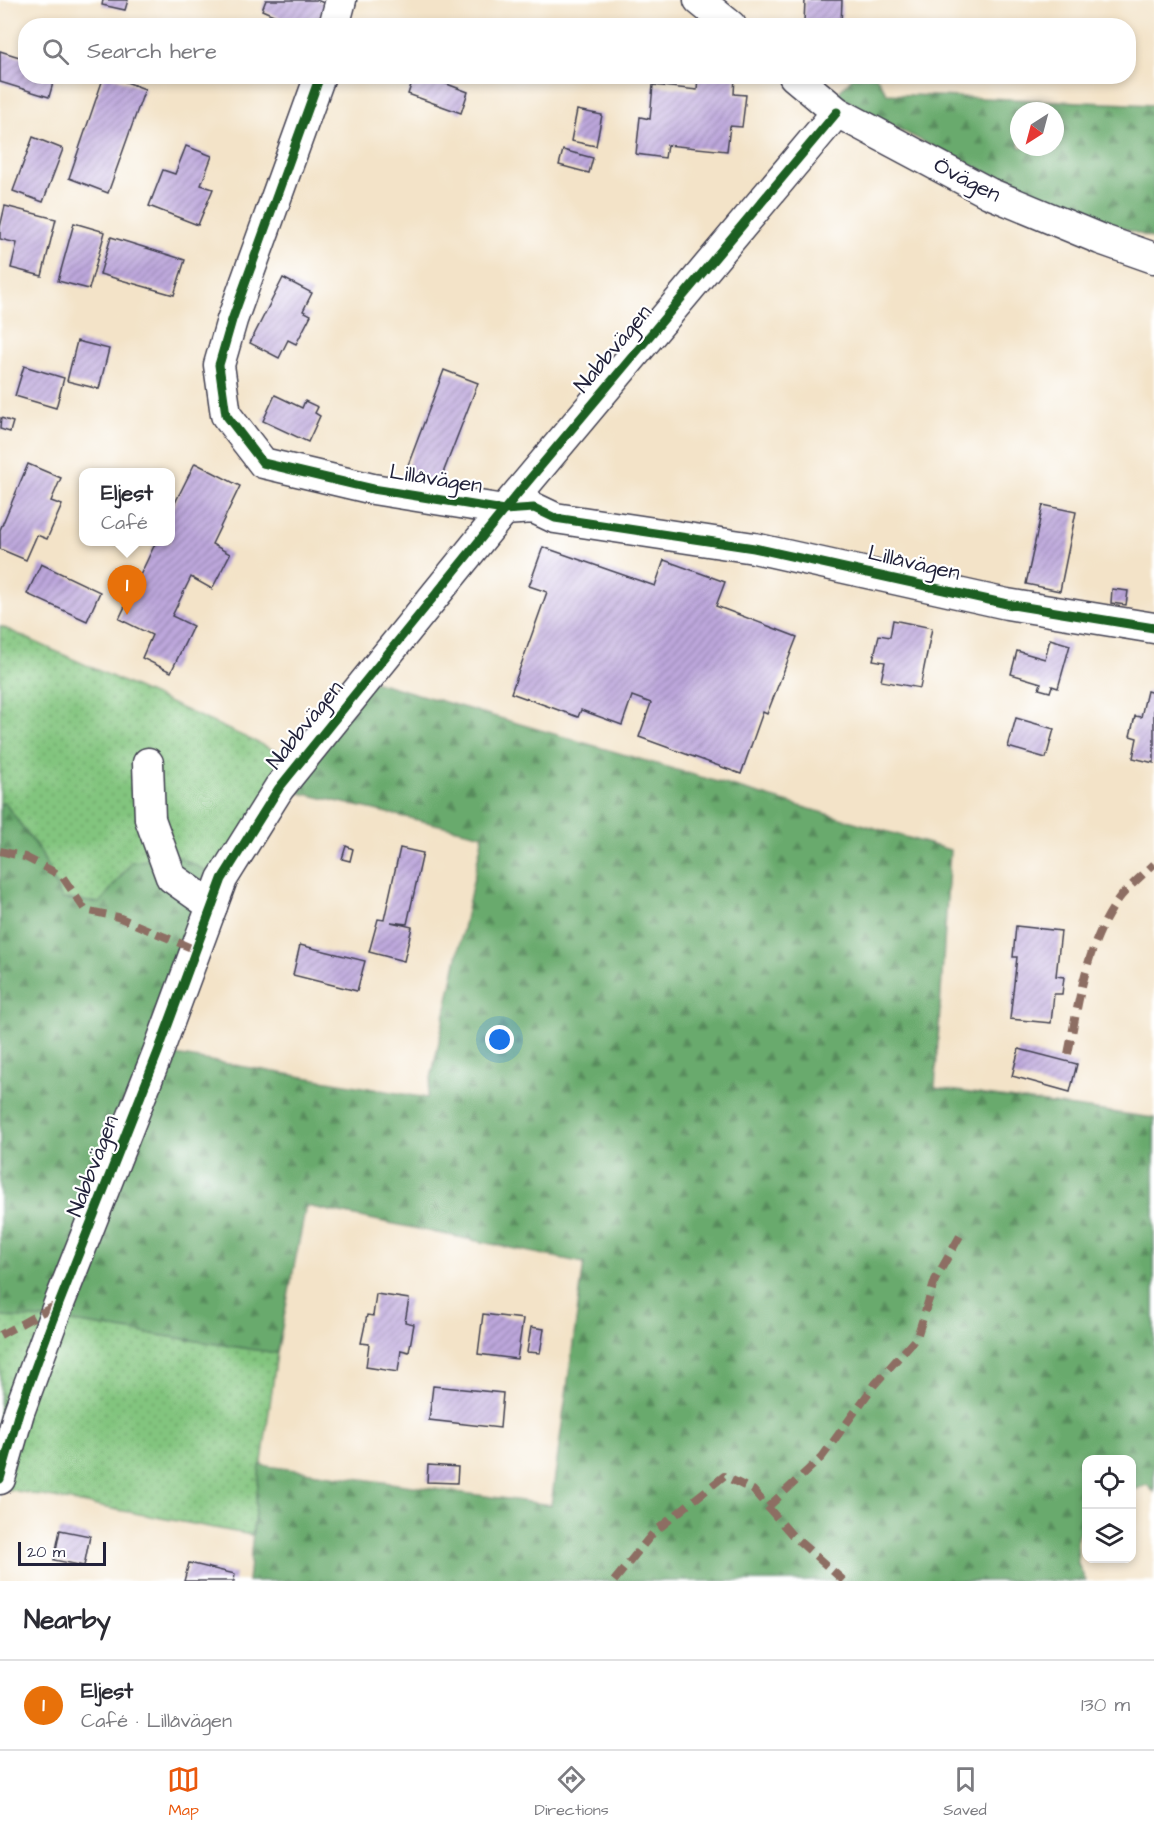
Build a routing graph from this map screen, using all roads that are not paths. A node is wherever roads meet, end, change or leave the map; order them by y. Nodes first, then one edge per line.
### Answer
1 (341, 0) edge
2 (699, 0) edge
3 (336, 18) edge
4 (721, 18) edge
5 (317, 84) edge
6 (804, 84) edge
7 (837, 112) junction
8 (1154, 258) edge
9 (504, 510) junction
10 (1154, 628) edge
11 (148, 764) dead end
12 (212, 906) junction
13 (0, 1479) edge

1 - 3 street
2 - 4 street
5 - 9 street, Lillåvägen
6 - 7 street, Övägen
7 - 8 street, Övägen
7 - 9 street, Nabbvägen
9 - 10 street, Lillåvägen
9 - 12 street, Nabbvägen
11 - 12 street
12 - 13 street, Nabbvägen

